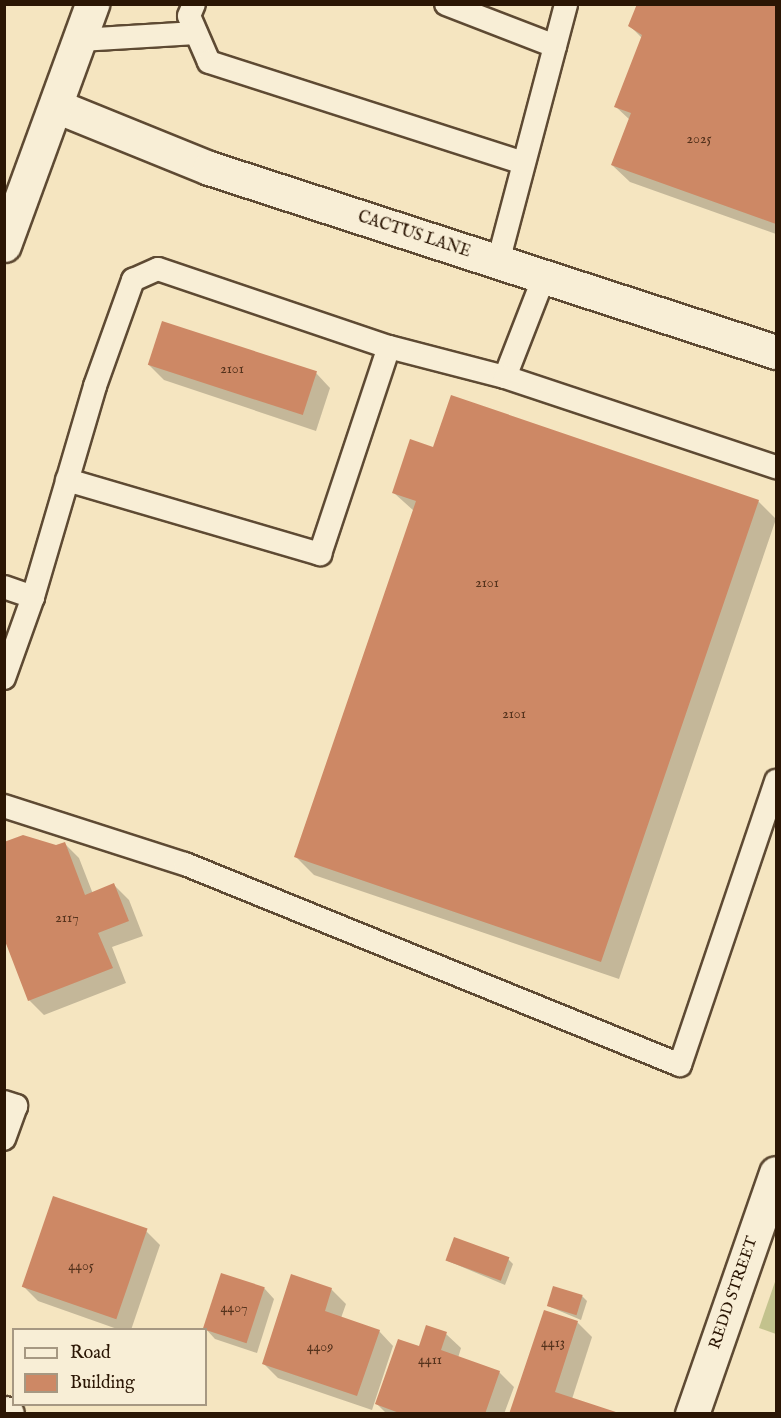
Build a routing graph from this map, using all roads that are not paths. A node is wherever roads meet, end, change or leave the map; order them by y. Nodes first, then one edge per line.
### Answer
1 (92, 4) edge
2 (194, 4) edge
3 (446, 4) edge
4 (566, 4) edge
5 (196, 33) junction
6 (80, 40) junction
7 (555, 46) junction
8 (56, 106) junction
9 (523, 164) junction
10 (4, 245) edge
11 (498, 262) junction
12 (544, 277) junction
13 (389, 346) junction
14 (777, 352) edge
15 (505, 377) junction
16 (777, 467) edge
17 (67, 480) junction
18 (4, 587) edge
19 (33, 597) junction
20 (4, 678) edge
21 (777, 781) edge
22 (4, 806) edge
23 (771, 816) edge
24 (4, 1102) edge
25 (4, 1139) edge
26 (777, 1173) edge
27 (692, 1413) edge

1 - 6 street
2 - 5 lane
3 - 7 lane
4 - 7 lane
5 - 6 lane
5 - 9 lane
6 - 8 street
7 - 9 lane
8 - 10 street
8 - 11 street, CACTUS LANE
9 - 11 lane
11 - 12 street, CACTUS LANE
12 - 14 street, CACTUS LANE
12 - 15 lane
13 - 15 lane
13 - 17 lane
13 - 17 lane
15 - 16 lane
17 - 19 lane
18 - 19 lane
19 - 20 lane
21 - 23 lane
22 - 23 lane
24 - 25 lane
26 - 27 street, REDD STREET

